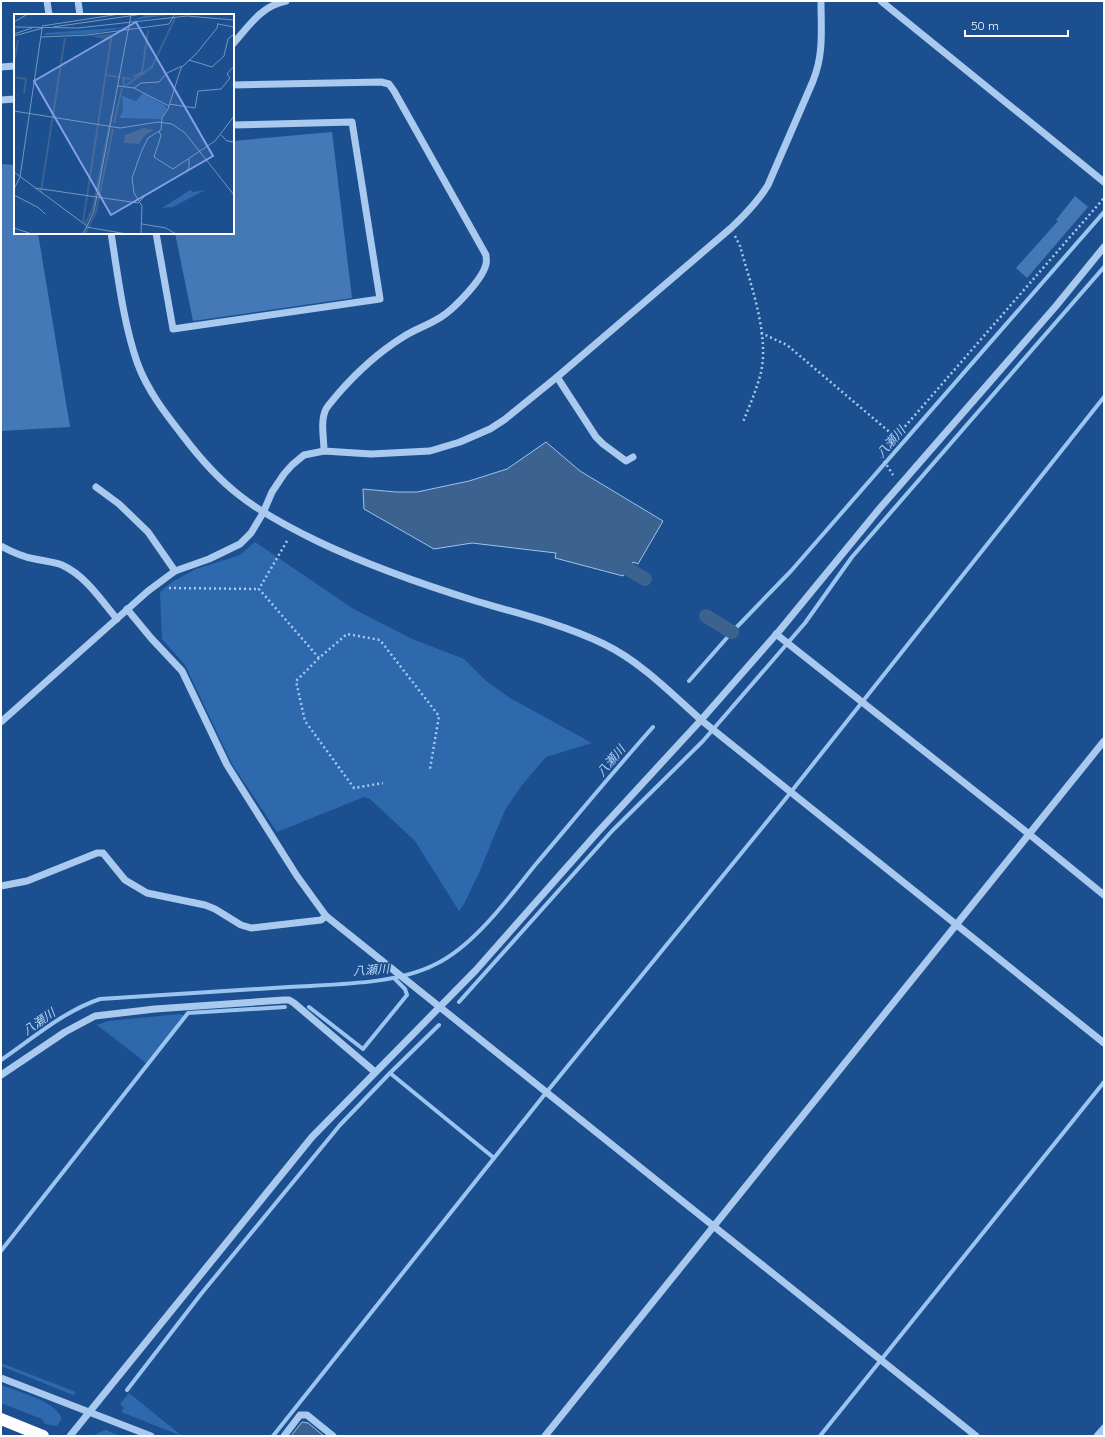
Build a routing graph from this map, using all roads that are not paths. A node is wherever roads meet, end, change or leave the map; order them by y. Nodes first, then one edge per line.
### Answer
1 (46, 1) edge
2 (78, 1) edge
3 (286, 1) edge
4 (821, 1) edge
5 (881, 1) edge
6 (49, 14) edge
7 (80, 14) edge
8 (234, 43) edge
9 (14, 66) edge
10 (1, 67) edge
11 (234, 85) edge
12 (14, 99) edge
13 (1, 100) edge
14 (234, 125) edge
15 (1104, 182) edge
16 (111, 234) edge
17 (156, 234) edge
18 (1104, 247) edge
19 (557, 377) junction
20 (324, 451) junction
21 (633, 457) dead end
22 (96, 487) dead end
23 (264, 513) junction
24 (1, 546) edge
25 (174, 571) junction
26 (127, 609) junction
27 (117, 619) junction
28 (776, 634) junction
29 (701, 720) junction
30 (1, 722) edge
31 (1104, 741) edge
32 (1029, 834) junction
33 (1, 886) edge
34 (1104, 895) edge
35 (326, 916) junction
36 (957, 924) junction
37 (441, 1007) junction
38 (1104, 1043) edge
39 (375, 1072) junction
40 (1, 1075) edge
41 (713, 1227) junction
42 (1, 1378) edge
43 (88, 1411) junction
44 (1, 1419) edge
45 (1104, 1428) edge
46 (43, 1436) edge
47 (70, 1436) edge
48 (151, 1436) edge
49 (284, 1436) edge
50 (334, 1436) edge
51 (545, 1436) edge
52 (976, 1436) edge
53 (1098, 1436) edge

1 - 6 street
2 - 7 street
3 - 8 street
4 - 19 street
5 - 15 street
9 - 10 street
11 - 20 street
12 - 13 street
14 - 17 street
16 - 23 street
18 - 28 street
19 - 20 street
19 - 21 street
20 - 23 street
22 - 25 street
23 - 25 street
23 - 29 street
24 - 27 street
25 - 26 street
26 - 27 street
26 - 35 street
27 - 30 street
28 - 29 street
28 - 32 street
29 - 36 street
29 - 37 street
31 - 32 street
32 - 34 street
32 - 36 street
33 - 35 street
35 - 37 street
36 - 38 street
36 - 41 street
37 - 39 street
37 - 41 street
39 - 40 street
39 - 43 street
41 - 51 street
41 - 52 street
42 - 43 street
43 - 47 street
43 - 48 street
44 - 46 highway
45 - 53 street
49 - 50 street

